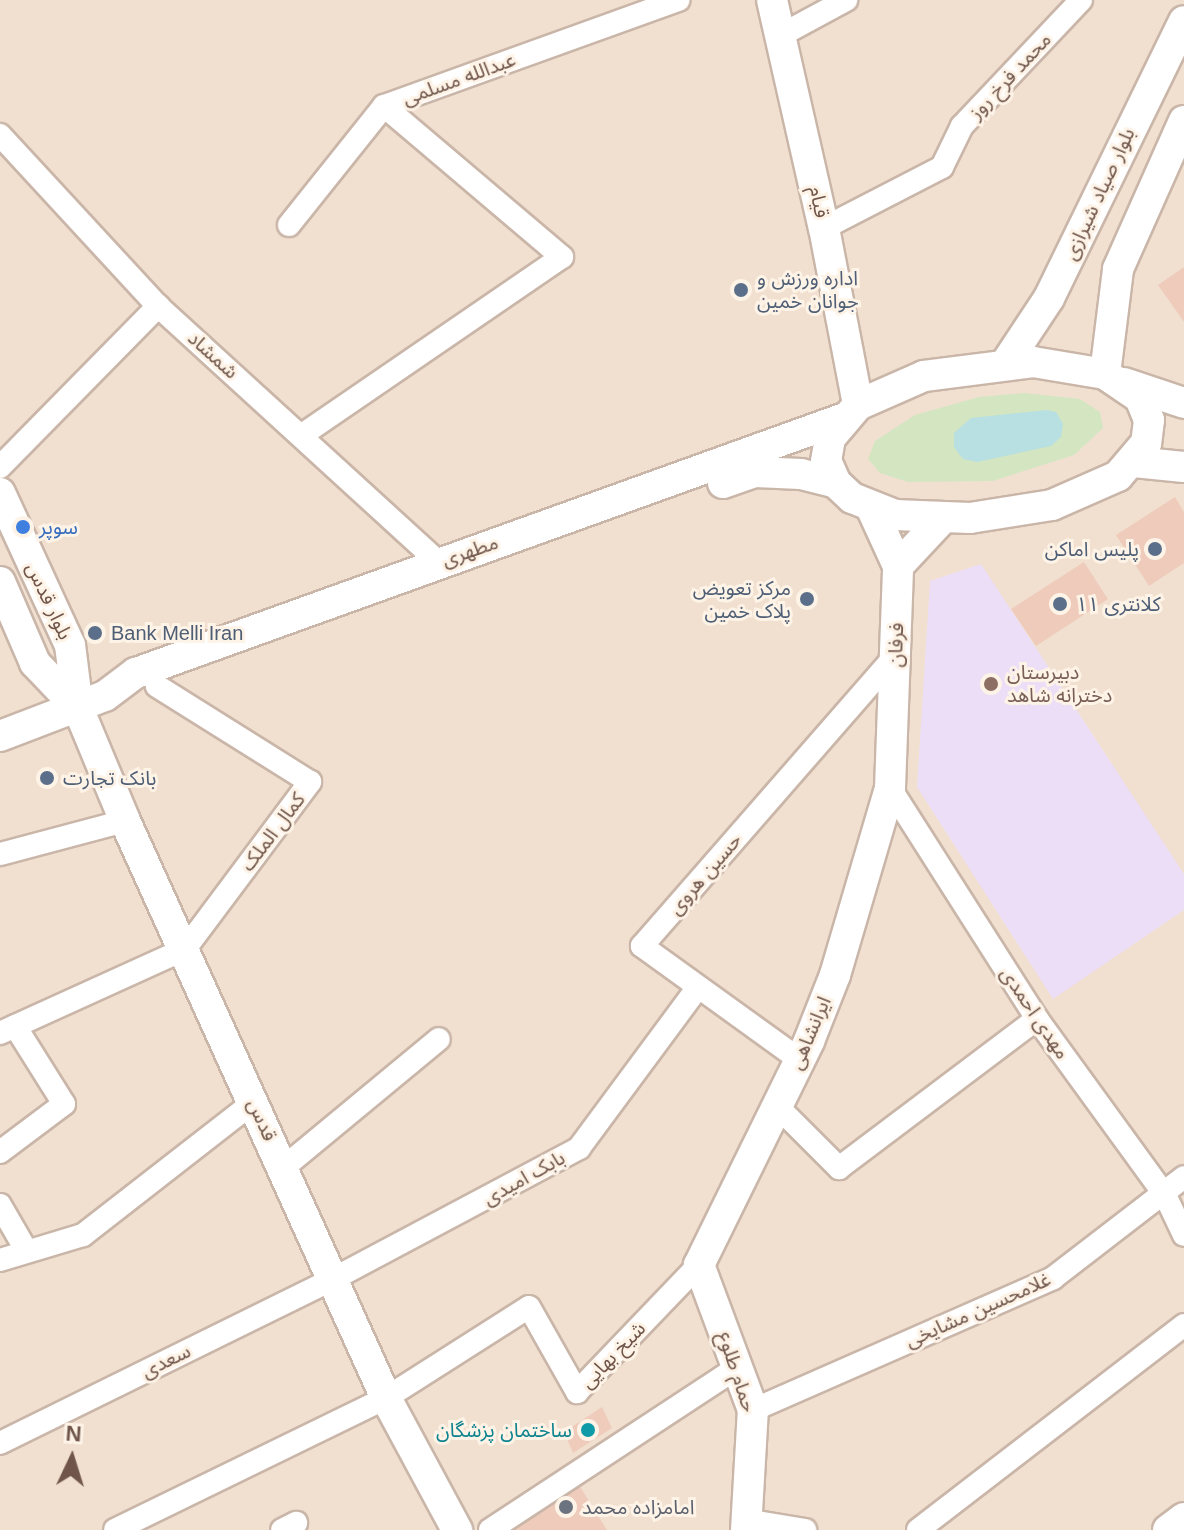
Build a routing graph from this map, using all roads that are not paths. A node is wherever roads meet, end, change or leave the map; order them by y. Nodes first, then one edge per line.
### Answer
1 (678, 0) edge
2 (772, 0) edge
3 (846, 0) edge
4 (1081, 0) edge
5 (1184, 21) edge
6 (783, 34) junction
7 (384, 106) junction
8 (1184, 121) edge
9 (0, 135) edge
10 (1123, 142) junction
11 (1162, 165) junction
12 (289, 225) dead end
13 (824, 228) junction
14 (158, 306) junction
15 (1006, 363) junction
16 (1114, 379) junction
17 (1184, 403) edge
18 (850, 412) junction
19 (302, 435) junction
20 (1134, 462) junction
21 (0, 467) edge
22 (1184, 467) edge
23 (836, 483) junction
24 (0, 493) edge
25 (871, 507) junction
26 (942, 519) junction
27 (898, 566) junction
28 (445, 570) junction
29 (0, 582) edge
30 (896, 655) junction
31 (157, 686) junction
32 (105, 696) junction
33 (78, 708) junction
34 (0, 736) edge
35 (890, 788) junction
36 (125, 821) junction
37 (0, 854) edge
38 (185, 949) junction
39 (698, 987) junction
40 (1037, 1019) junction
41 (7, 1030) edge
42 (439, 1039) dead end
43 (800, 1060) junction
44 (254, 1102) junction
45 (777, 1106) junction
46 (0, 1152) edge
47 (283, 1168) junction
48 (1184, 1177) edge
49 (1165, 1195) junction
50 (0, 1205) edge
51 (1184, 1235) edge
52 (26, 1250) junction
53 (0, 1260) edge
54 (699, 1265) junction
55 (333, 1279) junction
56 (1184, 1325) edge
57 (737, 1368) junction
58 (386, 1398) junction
59 (753, 1410) junction
60 (0, 1443) edge
61 (1184, 1518) edge
62 (748, 1525) edge
63 (458, 1529) edge
64 (115, 1530) edge
65 (490, 1530) edge
66 (805, 1530) edge
67 (918, 1530) edge
68 (1168, 1530) edge

1 - 7 street, عبدالله مسلمی
2 - 6 main road, قیام
3 - 6 street
4 - 13 street, محمد فرخ روز
5 - 10 main road, بلوار صیاد شیرازی
6 - 13 main road, قیام
7 - 12 street, عبدالله مسلمی
7 - 19 street
8 - 11 main road
9 - 14 street, شمشاد
10 - 11 main road
10 - 15 main road, بلوار صیاد شیرازی
11 - 16 main road
13 - 18 main road, قیام
14 - 19 street, شمشاد
14 - 21 street
15 - 16 main road, مطهری
15 - 18 main road, مطهری
16 - 17 main road
16 - 20 main road
18 - 23 main road
18 - 28 main road, مطهری
19 - 28 street, شمشاد
20 - 22 main road
20 - 26 main road
23 - 25 main road
23 - 28 main road, مطهری
24 - 33 main road, بلوار قدس
25 - 26 main road
25 - 27 main road, فرفان
26 - 27 main road
27 - 30 main road, فرفان
28 - 31 main road, مطهری
28 - 32 main road, مطهری
29 - 33 main road, بلوار قدس
30 - 35 main road, فرفان
30 - 39 street, حسین هروی
31 - 32 main road, مطهری
31 - 38 street, کمال الملک
32 - 33 main road, مطهری
33 - 34 main road, مطهری
33 - 36 main road, قدس
35 - 40 street, مهدی احمدی
35 - 43 main road, ایرانشاهی
36 - 37 street
36 - 38 main road, قدس
38 - 41 street
38 - 44 main road, قدس
39 - 43 street, حسین هروی
39 - 55 street, بابک امیدی
40 - 45 street
40 - 49 street, مهدی احمدی
41 - 46 street
42 - 47 street
43 - 45 main road, ایرانشاهی
44 - 47 main road, قدس
44 - 52 street
45 - 54 main road, ایرانشاهی
47 - 55 main road, قدس
48 - 49 street, غلامحسین مشایخی
49 - 51 street, مهدی احمدی
49 - 59 street, غلامحسین مشایخی
50 - 52 street
52 - 53 street
54 - 57 main road, حمام طلوع
54 - 58 street, شیخ بهایی
55 - 58 main road, قدس
55 - 60 street, سعدی
56 - 67 street
57 - 59 main road, حمام طلوع
57 - 65 street
58 - 63 main road, قدس
58 - 64 street
59 - 62 main road, حمام طلوع
61 - 68 main road
62 - 66 street

